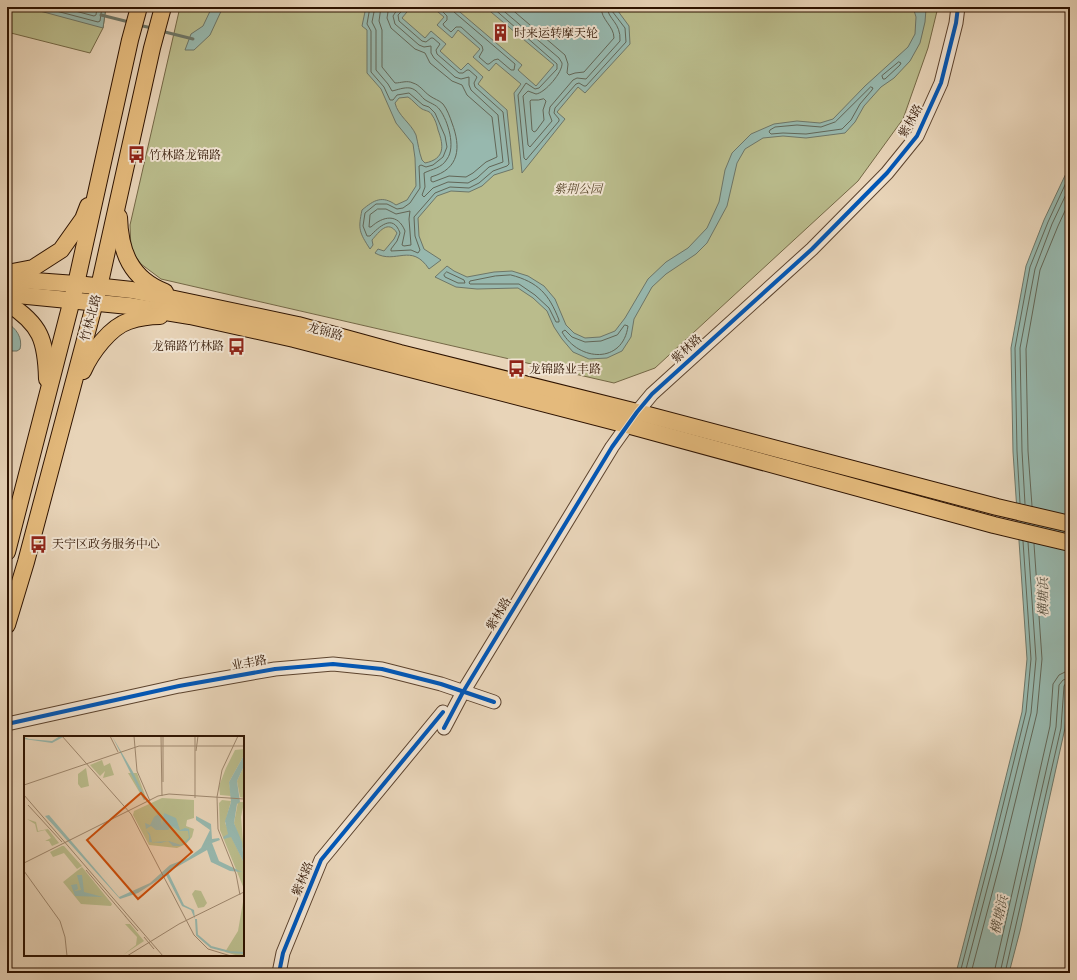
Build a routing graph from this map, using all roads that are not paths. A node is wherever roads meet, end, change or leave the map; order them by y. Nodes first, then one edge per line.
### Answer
1 (163, 7) edge
2 (958, 7) edge
3 (138, 12) edge
4 (103, 167) junction
5 (119, 199) junction
6 (7, 273) edge
7 (7, 279) edge
8 (76, 284) junction
9 (7, 294) edge
10 (97, 294) junction
11 (72, 301) junction
12 (7, 303) edge
13 (194, 310) junction
14 (46, 402) junction
15 (67, 407) junction
16 (637, 412) junction
17 (627, 425) junction
18 (1070, 524) edge
19 (1070, 543) edge
20 (7, 552) edge
21 (7, 625) edge
22 (463, 692) junction
23 (494, 702) dead end
24 (442, 712) dead end
25 (7, 724) edge
26 (444, 728) dead end
27 (279, 973) edge

1 - 5 main road, 竹林北路
2 - 16 street, 紫林路
3 - 4 main road, 竹林北路
4 - 6 main road
4 - 8 main road, 竹林北路
5 - 10 main road, 竹林北路
5 - 13 main road
7 - 8 main road, 龙锦路
8 - 10 main road, 龙锦路
8 - 11 main road, 竹林北路
9 - 11 main road, 龙锦路
10 - 11 main road, 龙锦路
10 - 13 main road, 龙锦路
10 - 15 main road, 竹林北路
11 - 14 main road, 竹林北路
12 - 14 main road
13 - 15 main road
13 - 16 main road, 龙锦路
13 - 17 main road, 龙锦路
14 - 20 main road, 竹林北路
15 - 21 main road, 竹林北路
16 - 17 street, 紫林路
16 - 18 main road, 龙锦路
17 - 19 main road, 龙锦路
17 - 22 street, 紫林路
22 - 23 street, 业丰路
22 - 25 street, 业丰路
22 - 26 street, 紫林路
24 - 27 street, 紫林路

